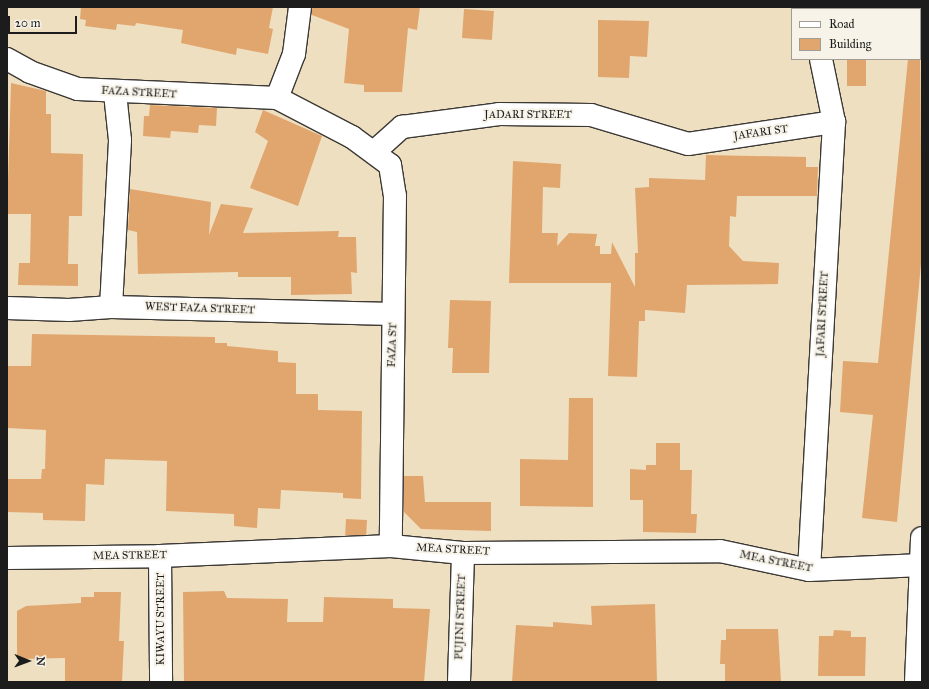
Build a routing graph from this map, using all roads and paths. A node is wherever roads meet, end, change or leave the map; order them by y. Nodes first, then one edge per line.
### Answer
1 (300, 7) edge
2 (7, 59) edge
3 (821, 60) edge
4 (115, 94) junction
5 (277, 98) junction
6 (834, 122) junction
7 (688, 144) joint
8 (374, 152) junction
9 (111, 307) junction
10 (7, 308) edge
11 (393, 314) junction
12 (922, 538) edge
13 (391, 546) junction
14 (463, 553) junction
15 (160, 556) junction
16 (7, 558) edge
17 (921, 564) edge
18 (809, 570) junction
19 (161, 682) edge
20 (459, 682) edge
21 (916, 682) edge

1 - 5 street
2 - 4 street, FAZA STREET
3 - 6 street, JAFARI STREET
4 - 5 street, FAZA STREET
4 - 9 street
5 - 8 street, FAZA STREET
6 - 7 street, JAFARI ST
6 - 18 street, JAFARI STREET
7 - 8 street, JADARI STREET
8 - 11 street, FAZA ST
9 - 10 street, WEST FAZA STREET
9 - 11 street, WEST FAZA STREET
11 - 13 street, FAZA ST
12 - 17 street
13 - 14 street, MEA STREET
13 - 15 street, MEA STREET
14 - 18 street, MEA STREET
14 - 20 street, PUJINI STREET
15 - 16 street, MEA STREET
15 - 19 street, KIWAYU STREET
17 - 18 street, MEA STREET
17 - 21 street

